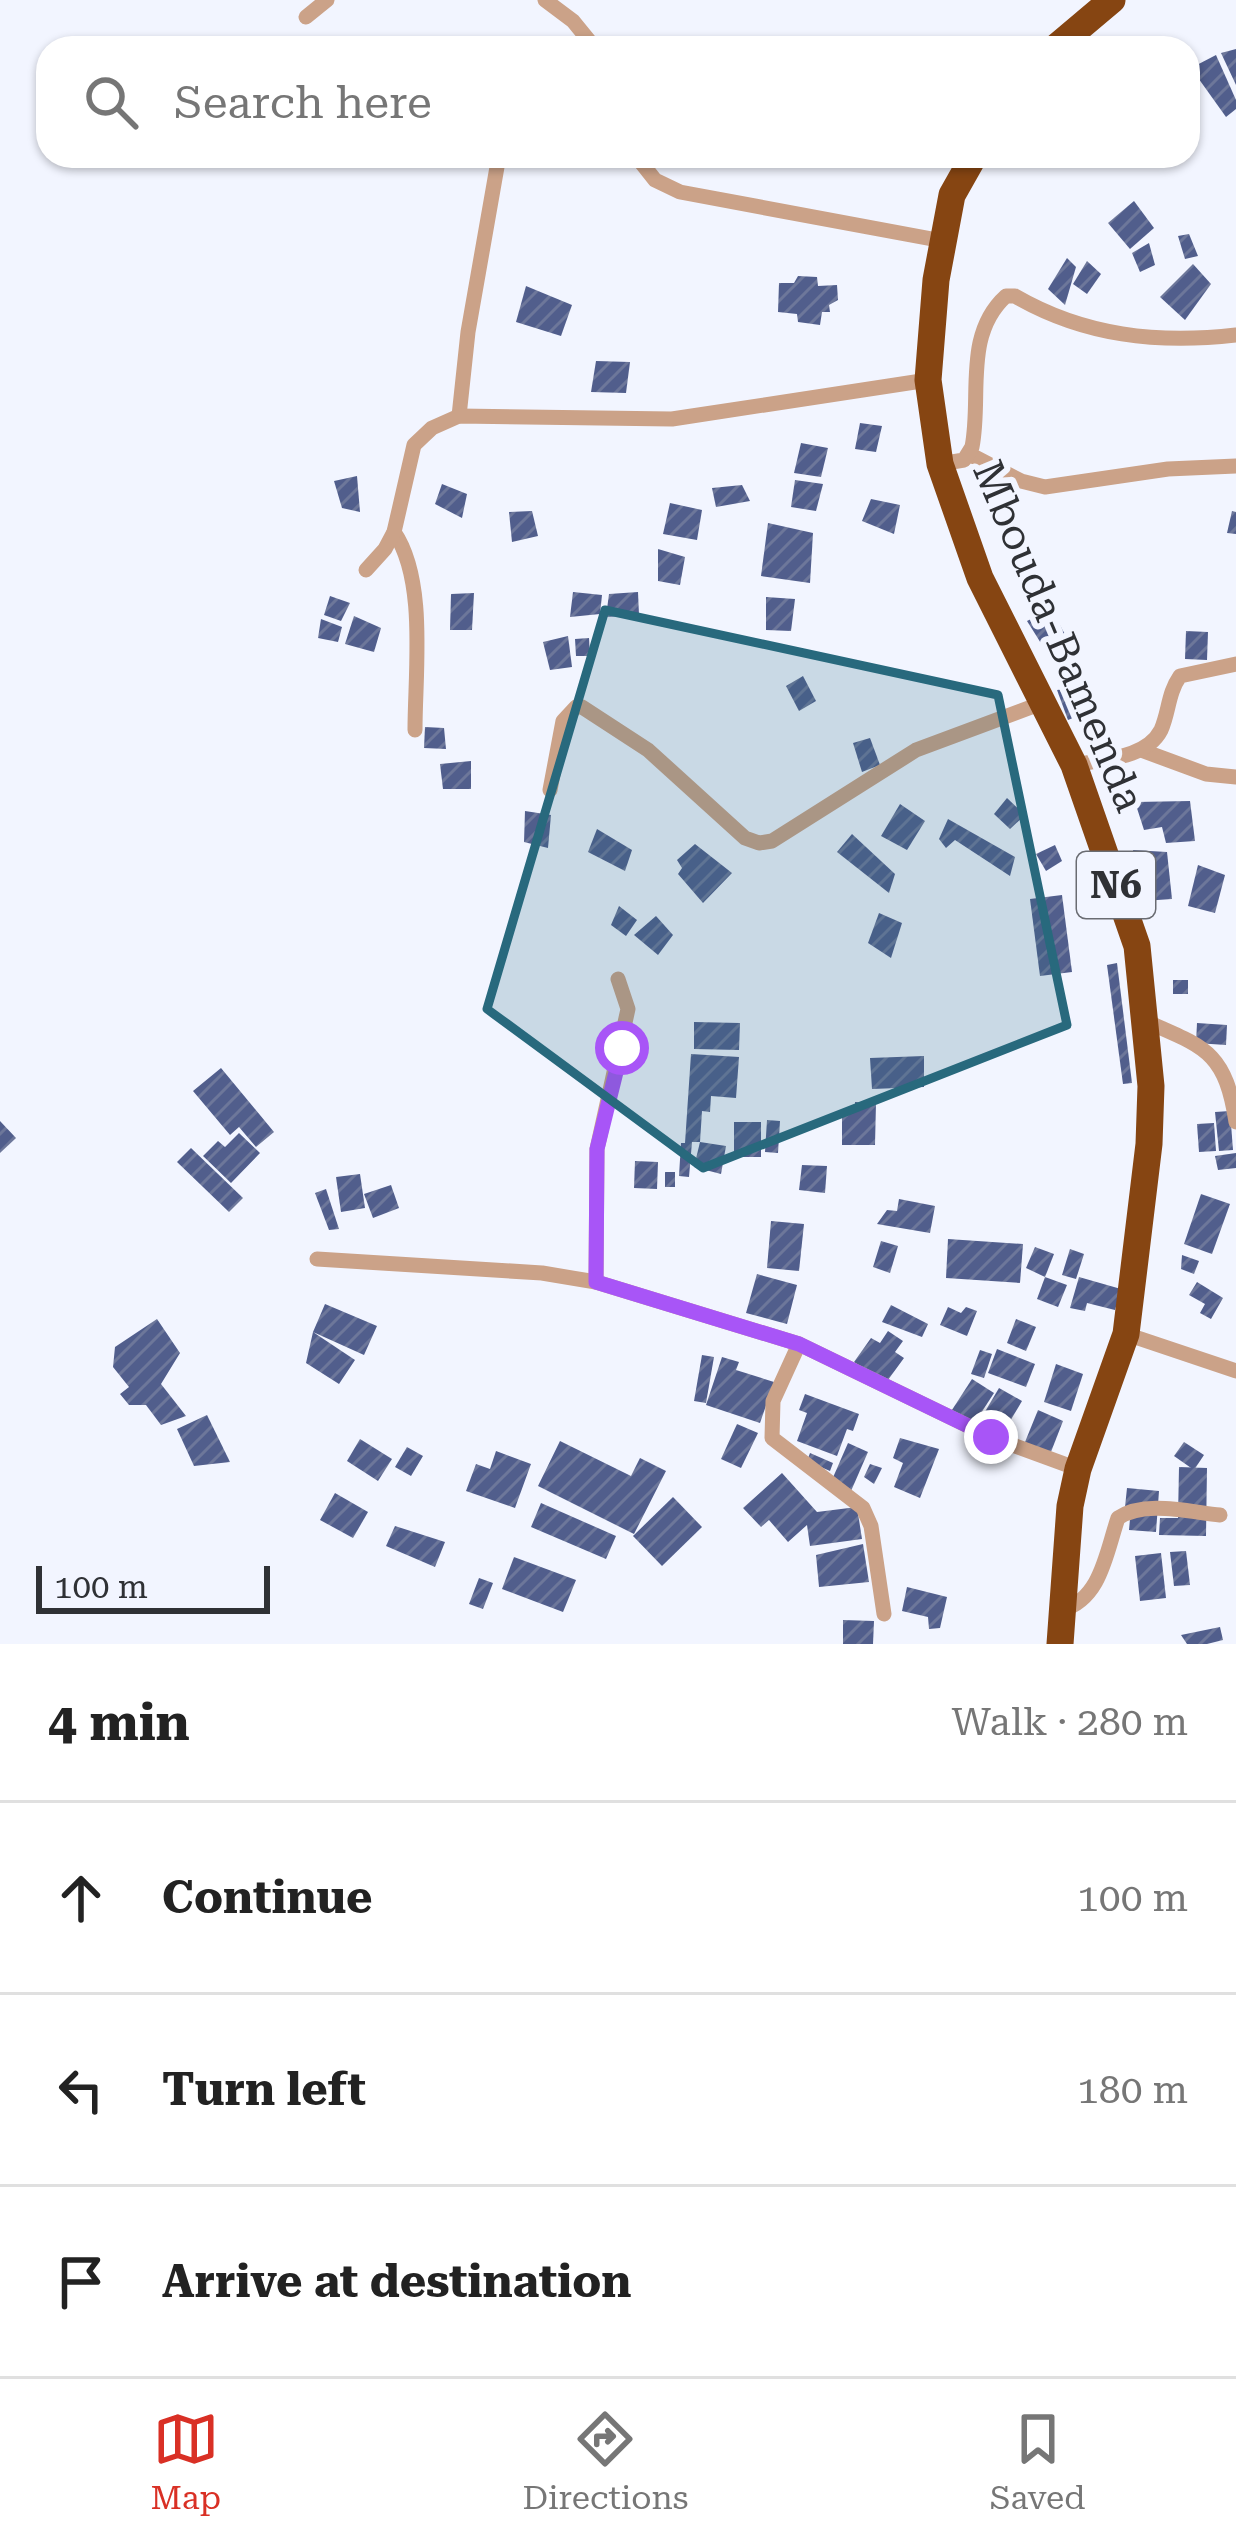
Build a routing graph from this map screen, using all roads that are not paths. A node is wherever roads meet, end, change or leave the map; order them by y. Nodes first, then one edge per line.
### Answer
1 (327, 0) edge
2 (545, 0) edge
3 (1112, 0) edge
4 (306, 17) dead end
5 (585, 36) edge
6 (1069, 36) edge
7 (497, 168) edge
8 (646, 168) edge
9 (967, 168) edge
10 (943, 241) junction
11 (1236, 335) edge
12 (928, 380) junction
13 (459, 416) junction
14 (969, 454) junction
15 (940, 464) junction
16 (1236, 466) edge
17 (394, 532) junction
18 (366, 570) dead end
19 (1236, 664) edge
20 (1042, 703) junction
21 (415, 730) dead end
22 (1141, 750) junction
23 (1074, 765) junction
24 (1236, 776) edge
25 (550, 790) dead end
26 (618, 979) dead end
27 (1143, 1020) junction
28 (1233, 1086) edge
29 (1236, 1122) edge
30 (317, 1258) dead end
31 (596, 1282) junction
32 (1126, 1334) junction
33 (799, 1344) junction
34 (1236, 1371) edge
35 (1078, 1469) junction
36 (1220, 1515) dead end
37 (1062, 1610) junction
38 (884, 1614) dead end
39 (1060, 1644) edge

1 - 4 street
2 - 5 street
3 - 6 highway
7 - 13 street
8 - 10 street
9 - 10 highway, Mbouda-Bamenda / N6
10 - 12 highway, Mbouda-Bamenda / N6
11 - 14 street
12 - 13 street
12 - 15 highway, Mbouda-Bamenda / N6
13 - 17 street
14 - 15 street
14 - 16 street
15 - 20 highway, Mbouda-Bamenda / N6
17 - 18 street
17 - 21 street
19 - 22 street
20 - 23 highway, Mbouda-Bamenda / N6
20 - 25 street
22 - 23 street
22 - 24 street
23 - 27 highway, Mbouda-Bamenda / N6
26 - 31 street
27 - 28 street
27 - 32 highway, Mbouda-Bamenda / N6
28 - 29 street
30 - 31 street
31 - 33 street
32 - 34 street
32 - 35 highway, Mbouda-Bamenda / N6
33 - 35 street
33 - 38 street
35 - 37 highway, Mbouda-Bamenda / N6
36 - 37 street
37 - 39 highway, Mbouda-Bamenda / N6

